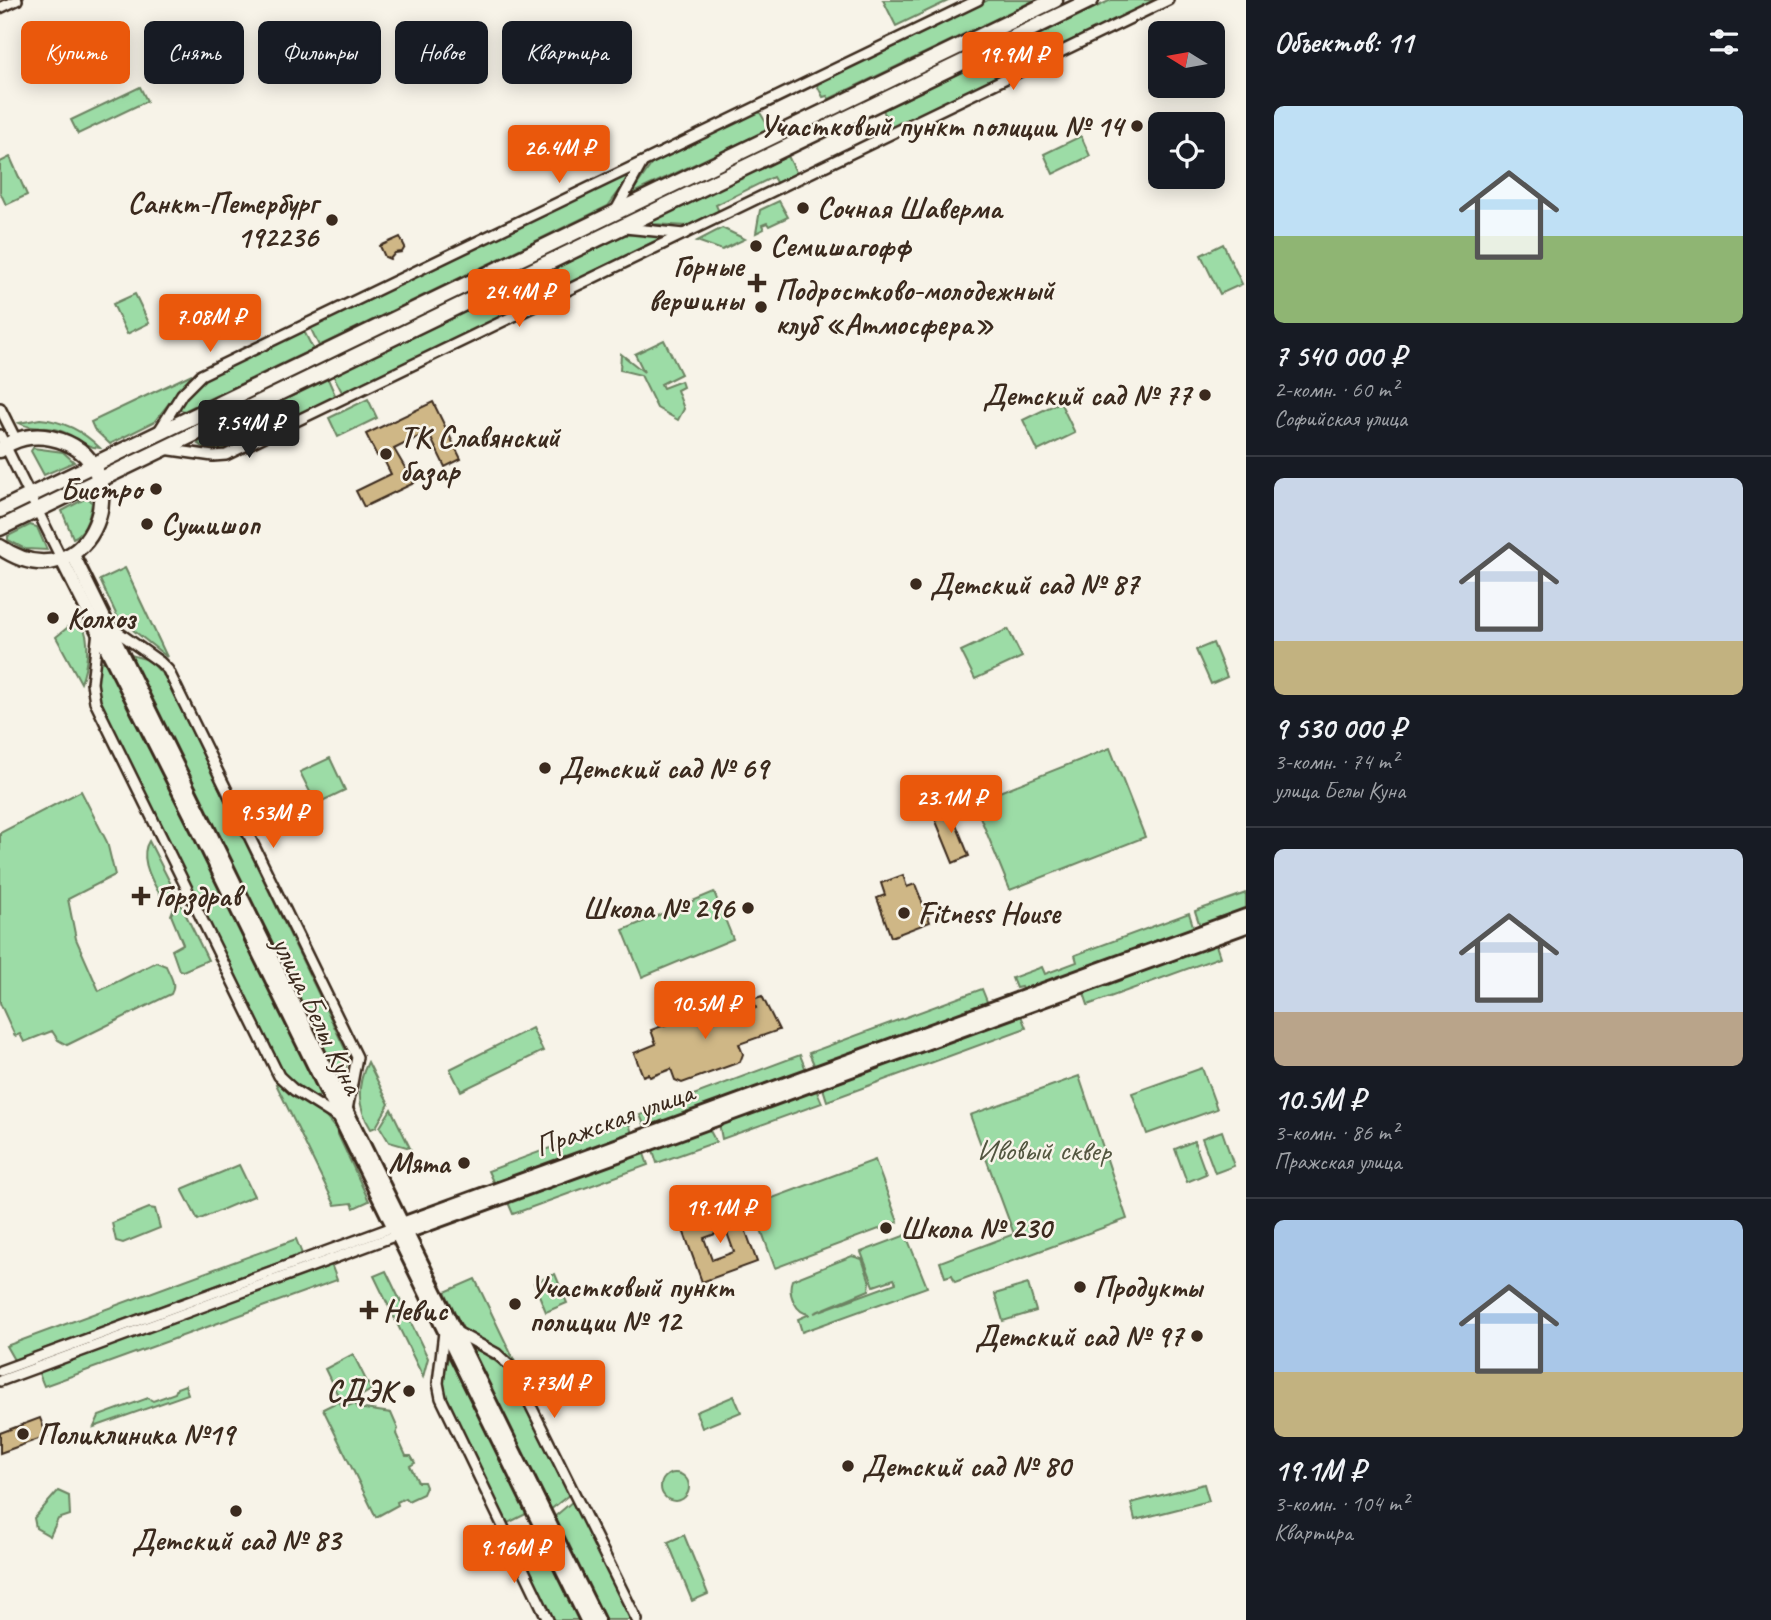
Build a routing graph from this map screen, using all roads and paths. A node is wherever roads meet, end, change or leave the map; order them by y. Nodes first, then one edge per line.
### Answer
1 (17, 0) edge
2 (978, 0) edge
3 (1055, 0) edge
4 (1091, 0) edge
5 (1168, 0) edge
6 (0, 8) edge
7 (643, 161) junction
8 (615, 212) junction
9 (620, 228) junction
10 (684, 234) junction
11 (540, 249) junction
12 (546, 263) junction
13 (0, 408) edge
14 (158, 433) junction
15 (5, 443) edge
16 (163, 449) junction
17 (93, 465) junction
18 (100, 479) junction
19 (30, 495) junction
20 (0, 510) edge
21 (37, 510) junction
22 (0, 528) edge
23 (0, 547) edge
24 (68, 557) junction
25 (102, 626) junction
26 (1246, 916) edge
27 (1246, 926) edge
28 (343, 1116) junction
29 (400, 1229) junction
30 (450, 1331) junction
31 (0, 1371) edge
32 (0, 1381) edge
33 (548, 1620) edge
34 (587, 1620) edge
35 (597, 1620) edge
36 (637, 1620) edge

1 - 6 street
2 - 7 street
3 - 8 main road
4 - 9 main road
5 - 10 street
7 - 8 street
7 - 14 street
8 - 11 main road
9 - 10 street
9 - 12 main road
10 - 16 street
11 - 12 main road
11 - 14 main road
12 - 16 main road
13 - 15 street, улица Белы Куна
14 - 17 main road
15 - 17 main road
15 - 19 street, улица Белы Куна
16 - 18 main road
17 - 18 main road
17 - 19 main road
18 - 21 main road
18 - 24 main road
19 - 20 main road
19 - 21 street, улица Белы Куна
21 - 22 main road
21 - 24 street, улица Белы Куна
23 - 24 main road
24 - 25 street, улица Белы Куна
25 - 28 street, улица Белы Куна
25 - 28 street
25 - 28 street
26 - 29 street, Пражская улица
27 - 29 street, Пражская улица
28 - 29 street, улица Белы Куна
29 - 30 street, улица Белы Куна
29 - 31 street, Пражская улица
29 - 32 street, Пражская улица
30 - 33 street
30 - 34 street, улица Белы Куна
30 - 35 street, улица Белы Куна
30 - 36 street

